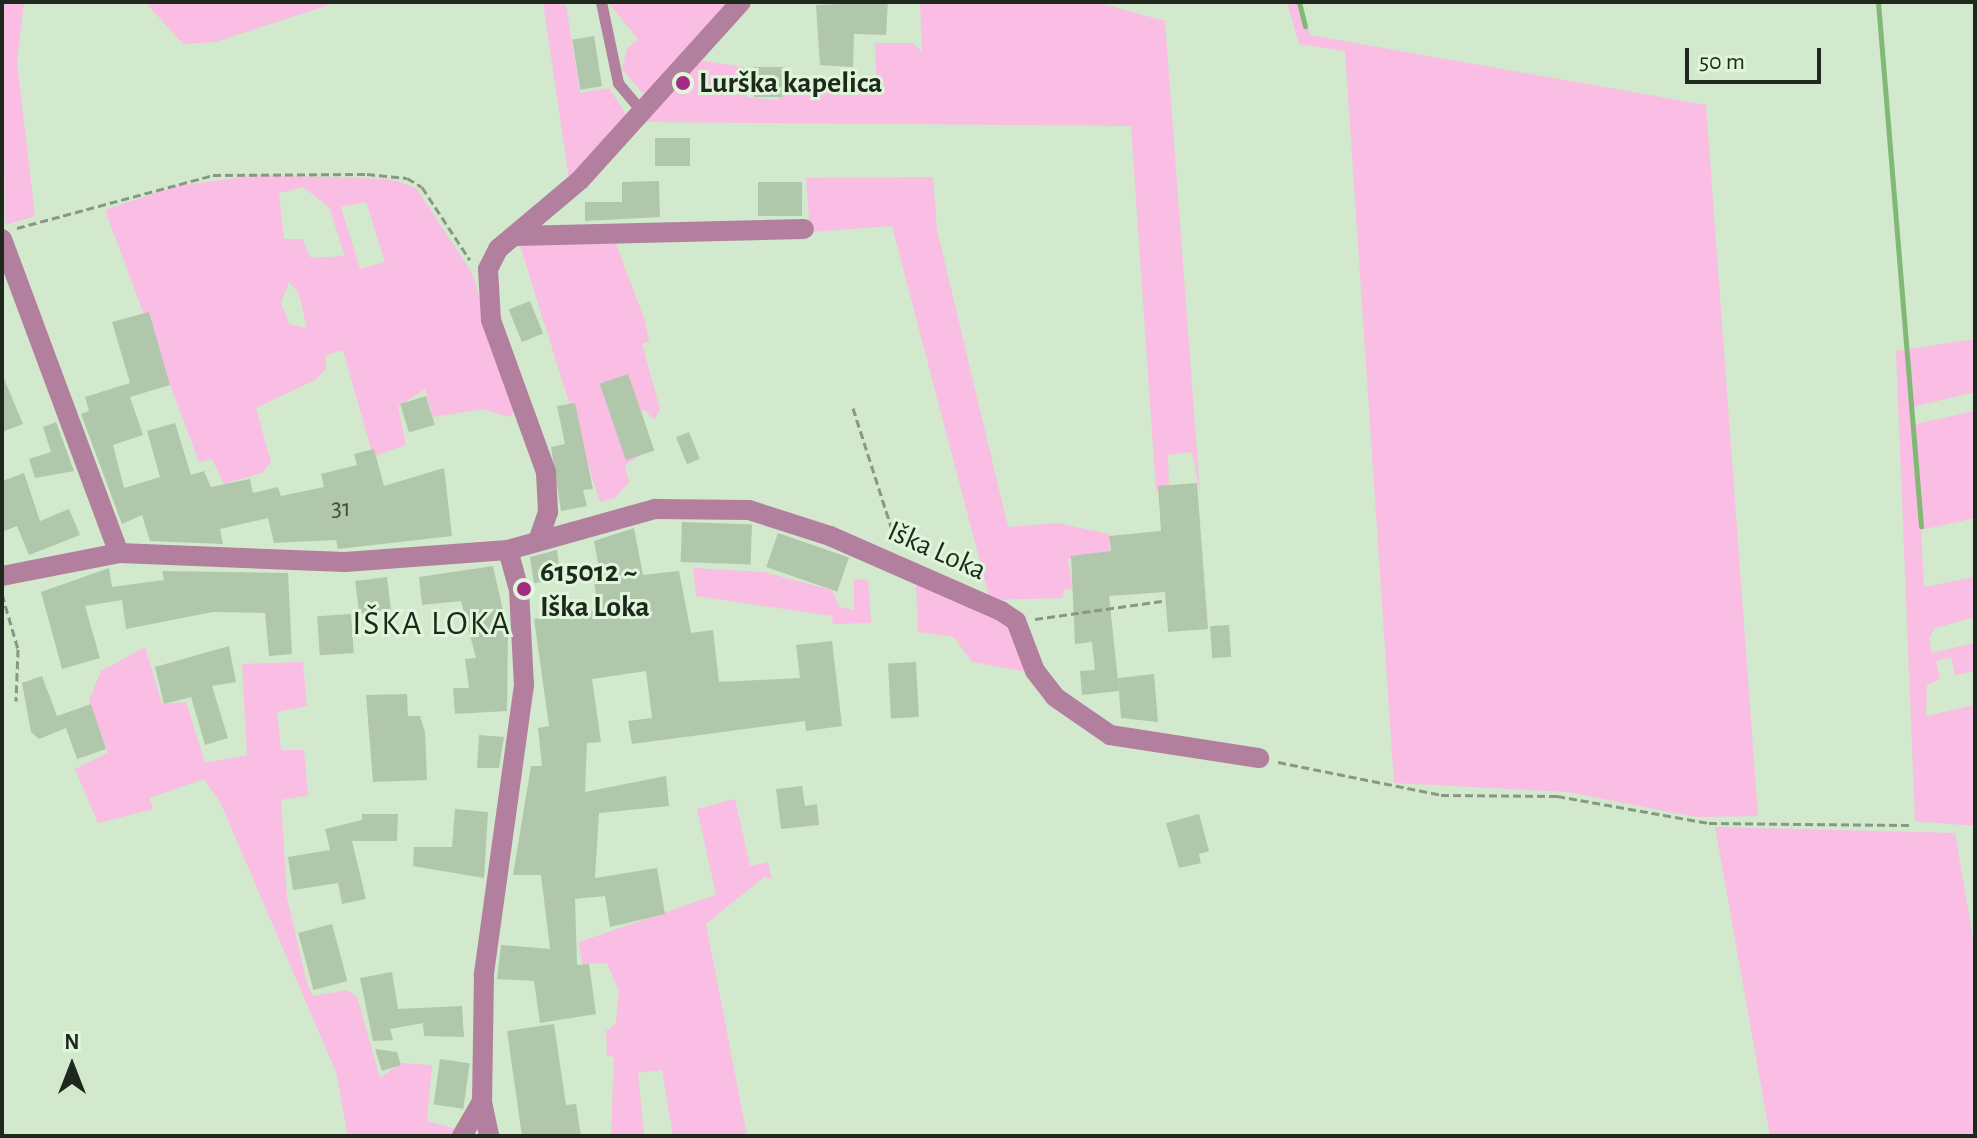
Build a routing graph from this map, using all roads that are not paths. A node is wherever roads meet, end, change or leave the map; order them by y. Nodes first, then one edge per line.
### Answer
1 (601, 2) edge
2 (741, 2) edge
3 (643, 113) junction
4 (804, 229) dead end
5 (516, 236) junction
6 (2, 239) edge
7 (538, 541) junction
8 (508, 550) junction
9 (119, 553) junction
10 (2, 576) edge
11 (1259, 758) road end
12 (482, 1102) junction
13 (462, 1136) edge
14 (489, 1136) edge

1 - 3 lane
2 - 3 street
3 - 5 street
4 - 5 street
5 - 7 street
6 - 9 street
7 - 8 street, Iška Loka
7 - 11 street, Iška Loka
8 - 9 street, Iška Loka
8 - 12 street
9 - 10 street
12 - 13 street
12 - 14 street

